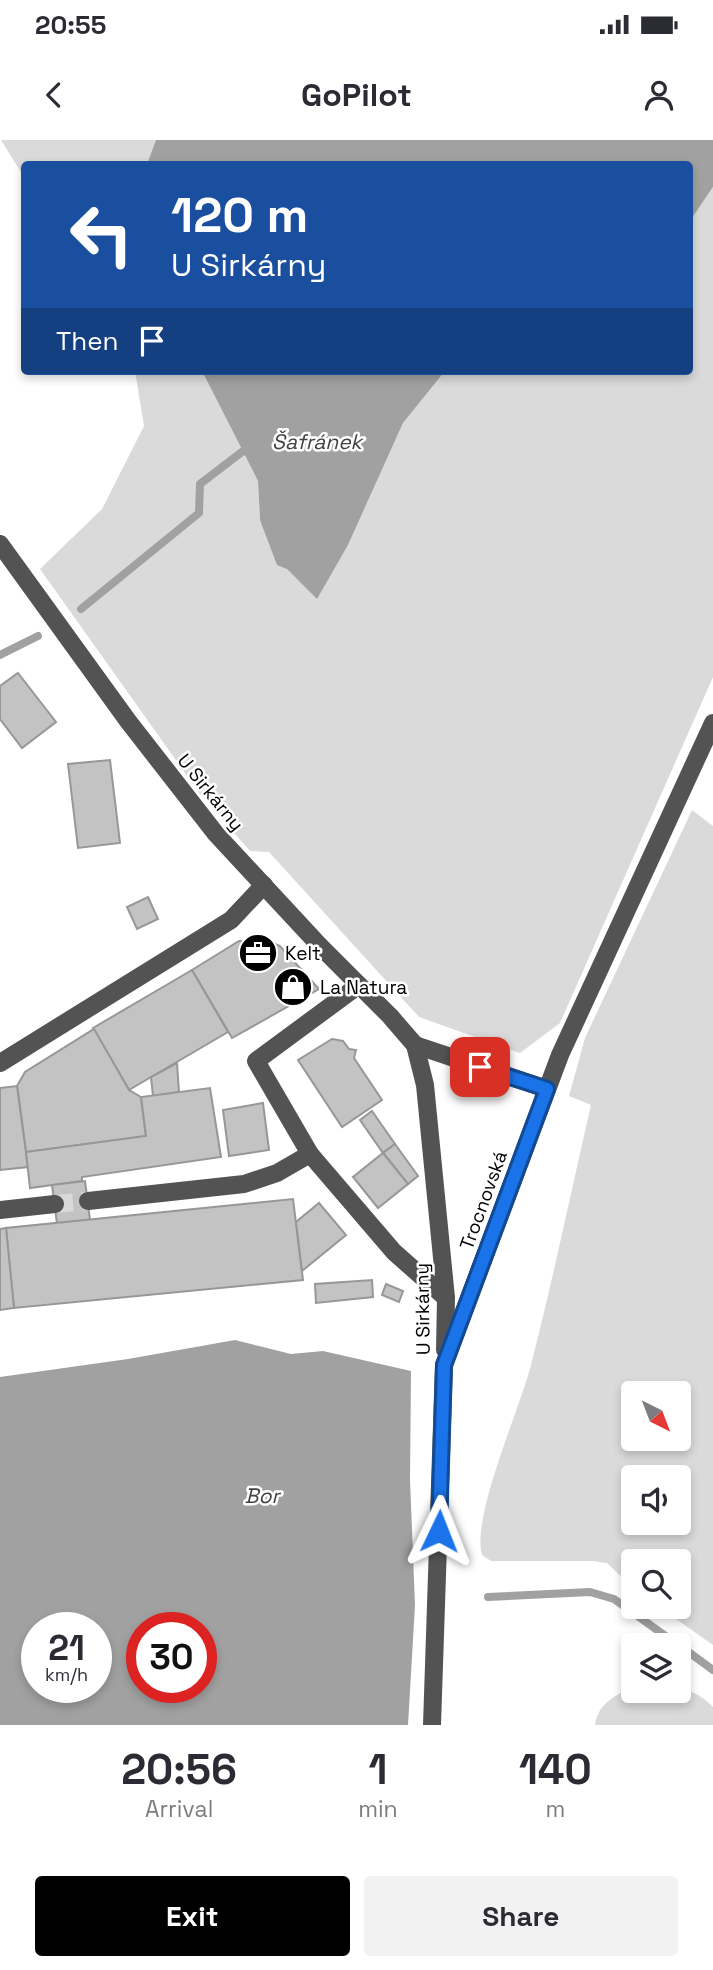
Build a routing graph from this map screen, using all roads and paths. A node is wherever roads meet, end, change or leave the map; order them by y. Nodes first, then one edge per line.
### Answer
1 (0, 544) edge
2 (713, 723) edge
3 (264, 885) junction
4 (359, 985) junction
5 (415, 1045) junction
6 (0, 1063) edge
7 (547, 1089) junction
8 (310, 1154) junction
9 (88, 1201) tunnel mouth
10 (55, 1204) tunnel mouth
11 (0, 1210) edge
12 (446, 1298) junction
13 (444, 1365) junction
14 (432, 1725) edge

1 - 3 street, U Sirkárny
2 - 7 street, Trocnovská
3 - 4 street, U Sirkárny
3 - 6 street
4 - 5 street, U Sirkárny
4 - 8 street
5 - 7 street, U Sirkárny
5 - 12 street, U Sirkárny
7 - 13 street, Trocnovská
8 - 9 street
8 - 12 street
10 - 11 street
12 - 13 street, U Sirkárny
13 - 14 street, Trocnovská

